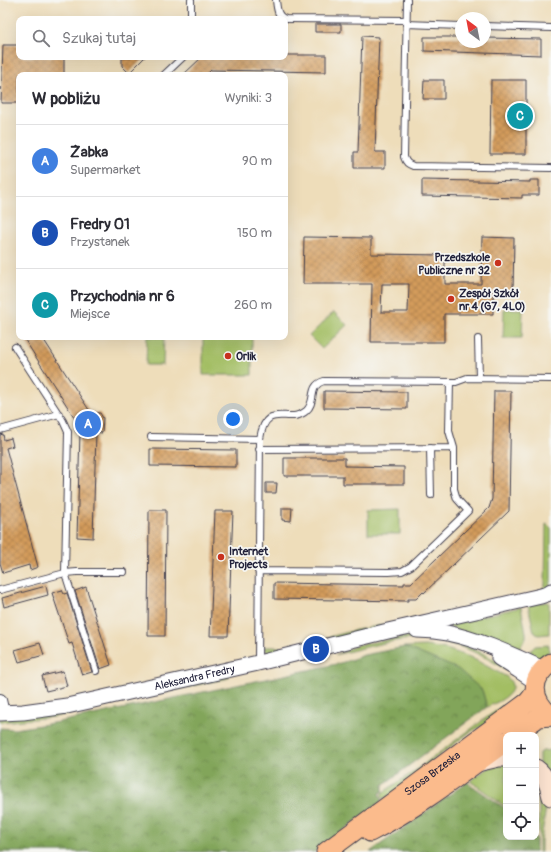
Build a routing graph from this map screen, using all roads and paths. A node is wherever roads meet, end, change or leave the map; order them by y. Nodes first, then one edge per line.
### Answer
1 (191, 0) edge
2 (276, 0) edge
3 (407, 0) edge
4 (191, 16) edge
5 (281, 16) edge
6 (288, 19) edge
7 (406, 22) junction
8 (455, 26) edge
9 (491, 26) edge
10 (551, 28) edge
11 (180, 60) edge
12 (167, 72) edge
13 (551, 168) edge
14 (478, 339) dead end
15 (15, 347) dead end
16 (479, 378) junction
17 (551, 379) edge
18 (450, 382) junction
19 (59, 414) junction
20 (0, 430) edge
21 (151, 437) dead end
22 (260, 439) junction
23 (430, 448) junction
24 (454, 448) junction
25 (260, 449) junction
26 (431, 494) dead end
27 (258, 571) junction
28 (124, 572) dead end
29 (65, 573) junction
30 (0, 590) edge
31 (551, 590) edge
32 (388, 631) junction
33 (258, 663) junction
34 (96, 671) dead end
35 (541, 677) edge
36 (1, 709) edge
37 (551, 716) edge
38 (518, 732) edge
39 (503, 743) edge
40 (503, 758) edge
41 (474, 764) junction
42 (539, 770) edge
43 (551, 797) edge
44 (326, 852) edge
45 (331, 852) edge

1 - 4 lane
2 - 5 lane
3 - 7 lane
6 - 7 lane
7 - 8 lane
7 - 13 lane
9 - 10 lane
11 - 12 lane
14 - 16 lane
15 - 19 lane
16 - 17 lane
16 - 18 lane
18 - 22 lane
18 - 24 lane
19 - 20 lane
19 - 29 lane
21 - 22 lane
22 - 25 lane
23 - 24 lane
23 - 25 lane
23 - 26 lane
24 - 27 lane
25 - 27 lane
27 - 33 lane
28 - 29 lane
29 - 30 lane
29 - 34 lane
31 - 32 street, Aleksandra Fredry
32 - 33 street, Aleksandra Fredry
32 - 35 street, Aleksandra Fredry
33 - 36 street, Aleksandra Fredry
35 - 37 main road
35 - 44 main road, Szosa Brzeska
37 - 38 main road
39 - 41 main road, Szosa Brzeska
40 - 41 main road
41 - 45 main road, Szosa Brzeska
42 - 43 main road

